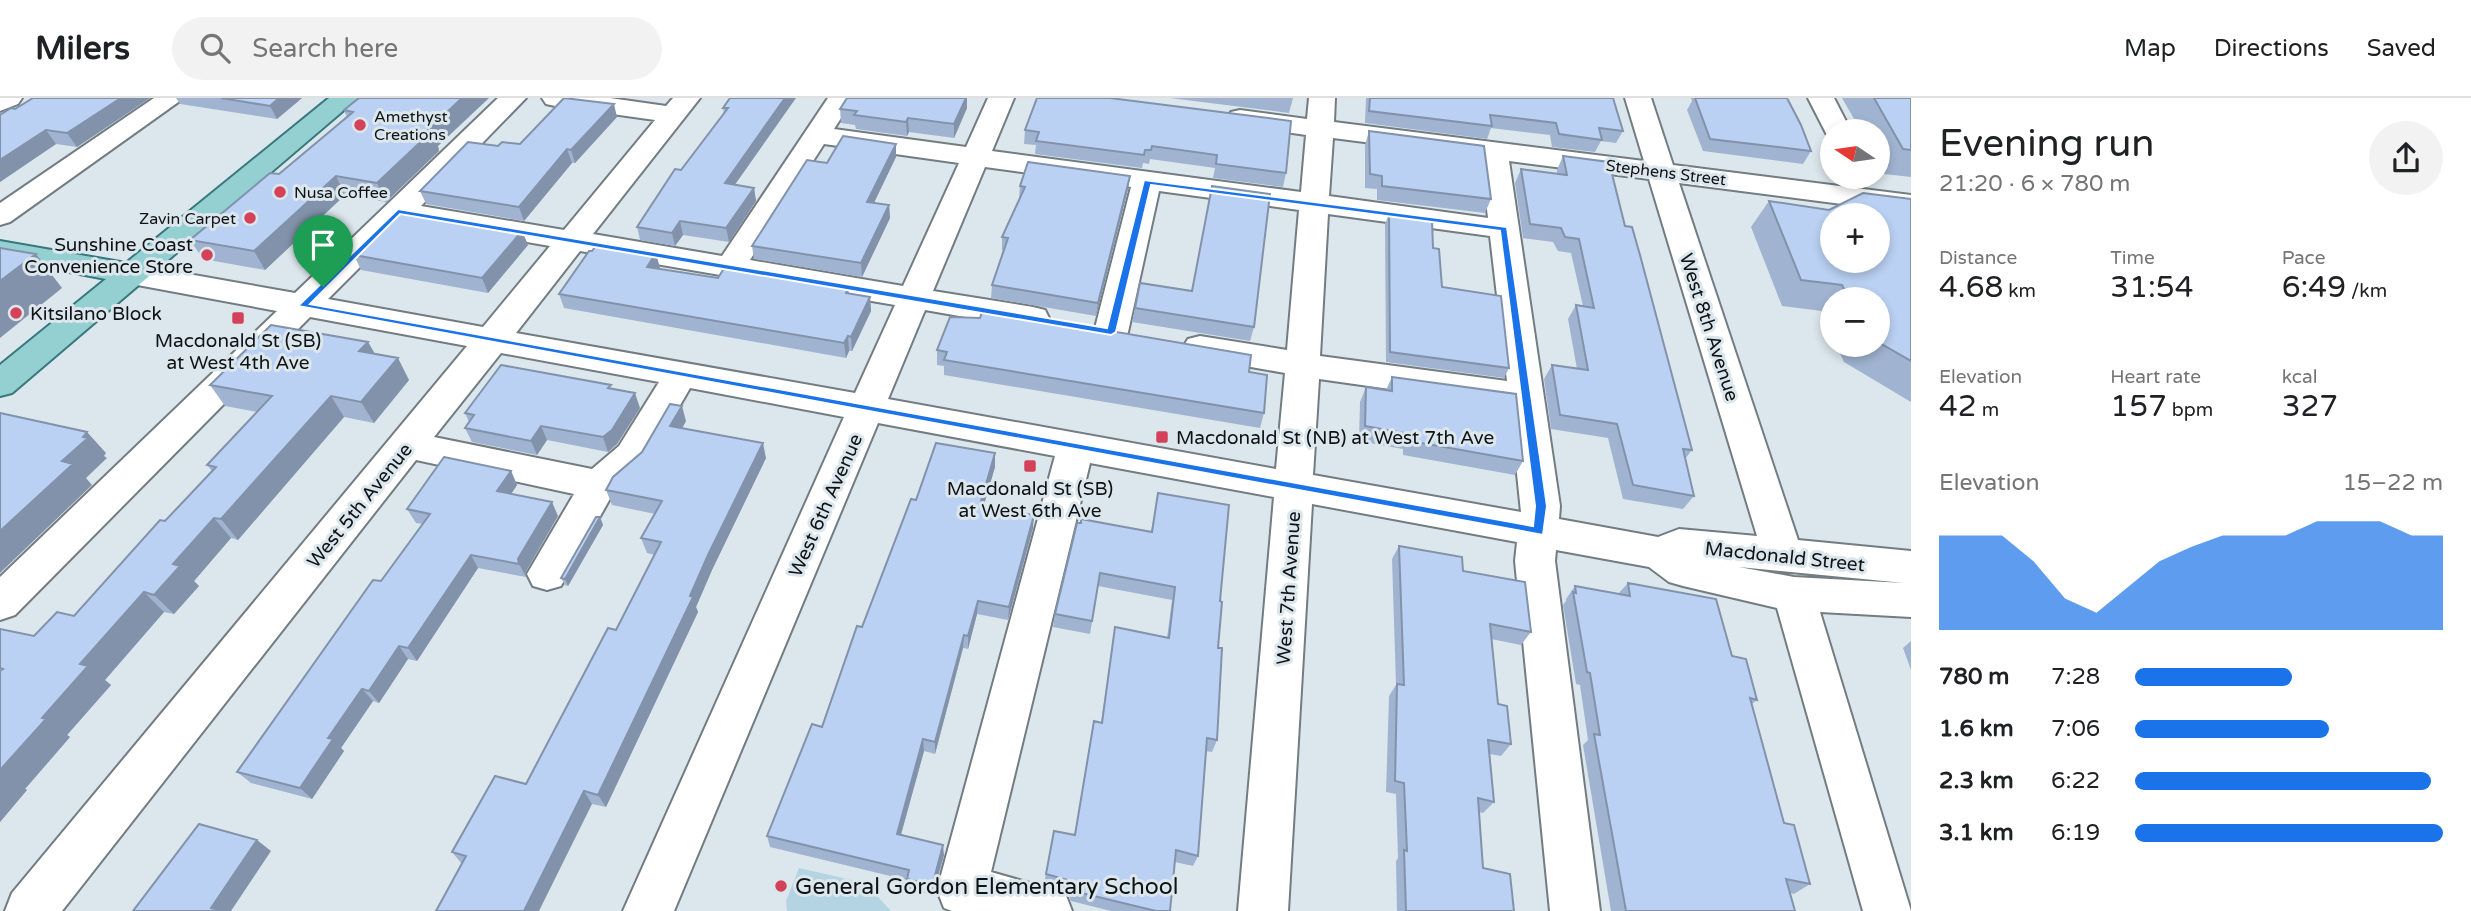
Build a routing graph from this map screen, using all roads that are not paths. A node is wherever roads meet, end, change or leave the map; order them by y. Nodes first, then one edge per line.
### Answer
1 (9, 98) edge
2 (171, 98) edge
3 (345, 98) edge
4 (513, 98) edge
5 (555, 98) edge
6 (841, 98) edge
7 (1001, 98) edge
8 (1638, 98) edge
9 (1821, 98) edge
10 (0, 103) edge
11 (680, 106) edge
12 (1321, 113) edge
13 (1220, 115) edge
14 (1832, 119) edge
15 (816, 135) junction
16 (1494, 150) junction
17 (974, 158) junction
18 (1661, 172) junction
19 (1147, 182) junction
20 (1820, 184) edge
21 (1872, 189) edge
22 (1315, 204) junction
23 (1911, 204) edge
24 (398, 211) junction
25 (0, 216) edge
26 (1504, 229) junction
27 (571, 240) junction
28 (0, 250) edge
29 (731, 266) junction
30 (132, 275) junction
31 (914, 298) junction
32 (302, 306) junction
33 (1111, 332) junction
34 (490, 340) junction
35 (1304, 364) junction
36 (680, 376) junction
37 (0, 384) edge
38 (1526, 396) junction
39 (867, 409) junction
40 (407, 445) junction
41 (1076, 446) junction
42 (599, 485) junction
43 (1295, 487) junction
44 (1538, 532) junction
45 (1911, 567) edge
46 (547, 574) dead end
47 (1788, 576) junction
48 (1911, 600) edge
49 (0, 603) edge
50 (30, 911) edge
51 (648, 911) edge
52 (1047, 911) edge
53 (1263, 911) edge
54 (1574, 911) edge
55 (1888, 911) edge

1 - 10 street
2 - 25 street
3 - 30 main road
4 - 24 street
5 - 11 street
6 - 15 street
7 - 17 street, West 6th Avenue
8 - 18 street, West 8th Avenue
9 - 14 street
11 - 27 street, West 5th Avenue
12 - 13 street, Stephens Street
12 - 16 street, Stephens Street
12 - 22 street, West 7th Avenue
15 - 17 street
15 - 29 street
16 - 18 street, Stephens Street
16 - 26 street
17 - 19 street
17 - 31 street, West 6th Avenue
18 - 20 street, Stephens Street
18 - 47 street, West 8th Avenue
19 - 22 street
19 - 33 street
21 - 23 street, Stephens Street
22 - 26 street
22 - 35 street, West 7th Avenue
24 - 27 street
24 - 32 street
26 - 38 street
27 - 29 street
27 - 34 street, West 5th Avenue
28 - 30 main road, Macdonald Street
29 - 31 street
30 - 32 street, Macdonald Street
30 - 37 main road
31 - 33 street
31 - 39 street, West 6th Avenue
32 - 34 street, Macdonald Street
32 - 49 street
33 - 35 street
34 - 36 street, Macdonald Street
34 - 40 street, West 5th Avenue
35 - 38 street
35 - 43 street, West 7th Avenue
36 - 39 street, Macdonald Street
36 - 42 street
38 - 44 street
39 - 41 street, Macdonald Street
39 - 51 street, West 6th Avenue
40 - 42 street
40 - 50 street, West 5th Avenue
41 - 43 street, Macdonald Street
41 - 52 street
42 - 46 street
43 - 44 street, Macdonald Street
43 - 53 street, West 7th Avenue
44 - 47 street, Macdonald Street
44 - 54 street
45 - 47 street, Macdonald Street
47 - 48 street, Macdonald Street
47 - 55 street, West 8th Avenue

